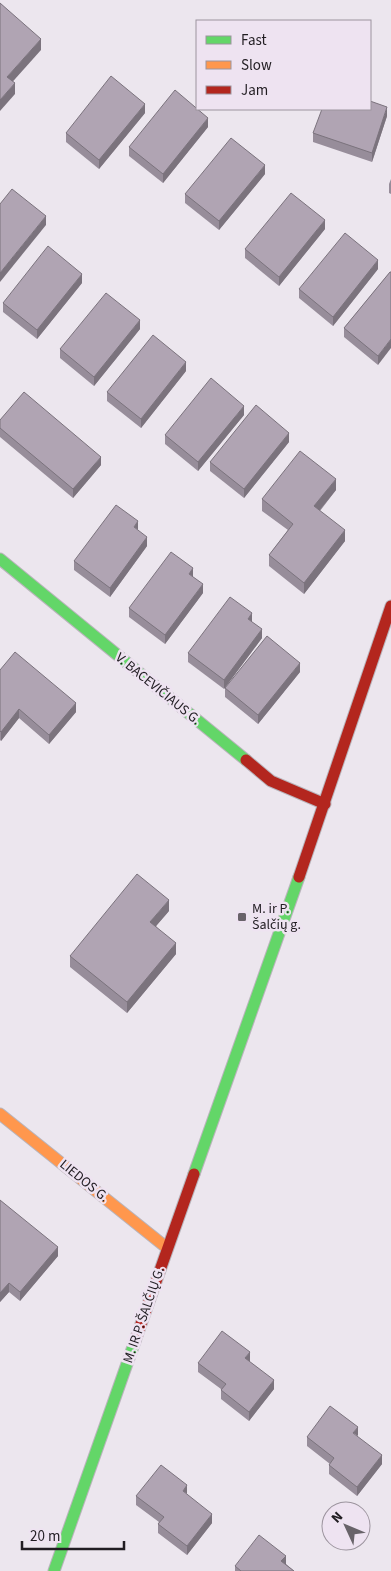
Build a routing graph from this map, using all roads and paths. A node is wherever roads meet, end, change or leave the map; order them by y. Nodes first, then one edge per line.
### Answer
1 (0, 559) edge
2 (391, 606) edge
3 (324, 804) junction
4 (0, 1114) edge
5 (167, 1248) junction
6 (54, 1571) edge

1 - 3 street, V. BACEVIČIAUS G.
2 - 3 street, M. IR P. ŠALČIŲ G.
3 - 5 street, M. IR P. ŠALČIŲ G.
4 - 5 street, LIEDOS G.
5 - 6 street, M. IR P. ŠALČIŲ G.

